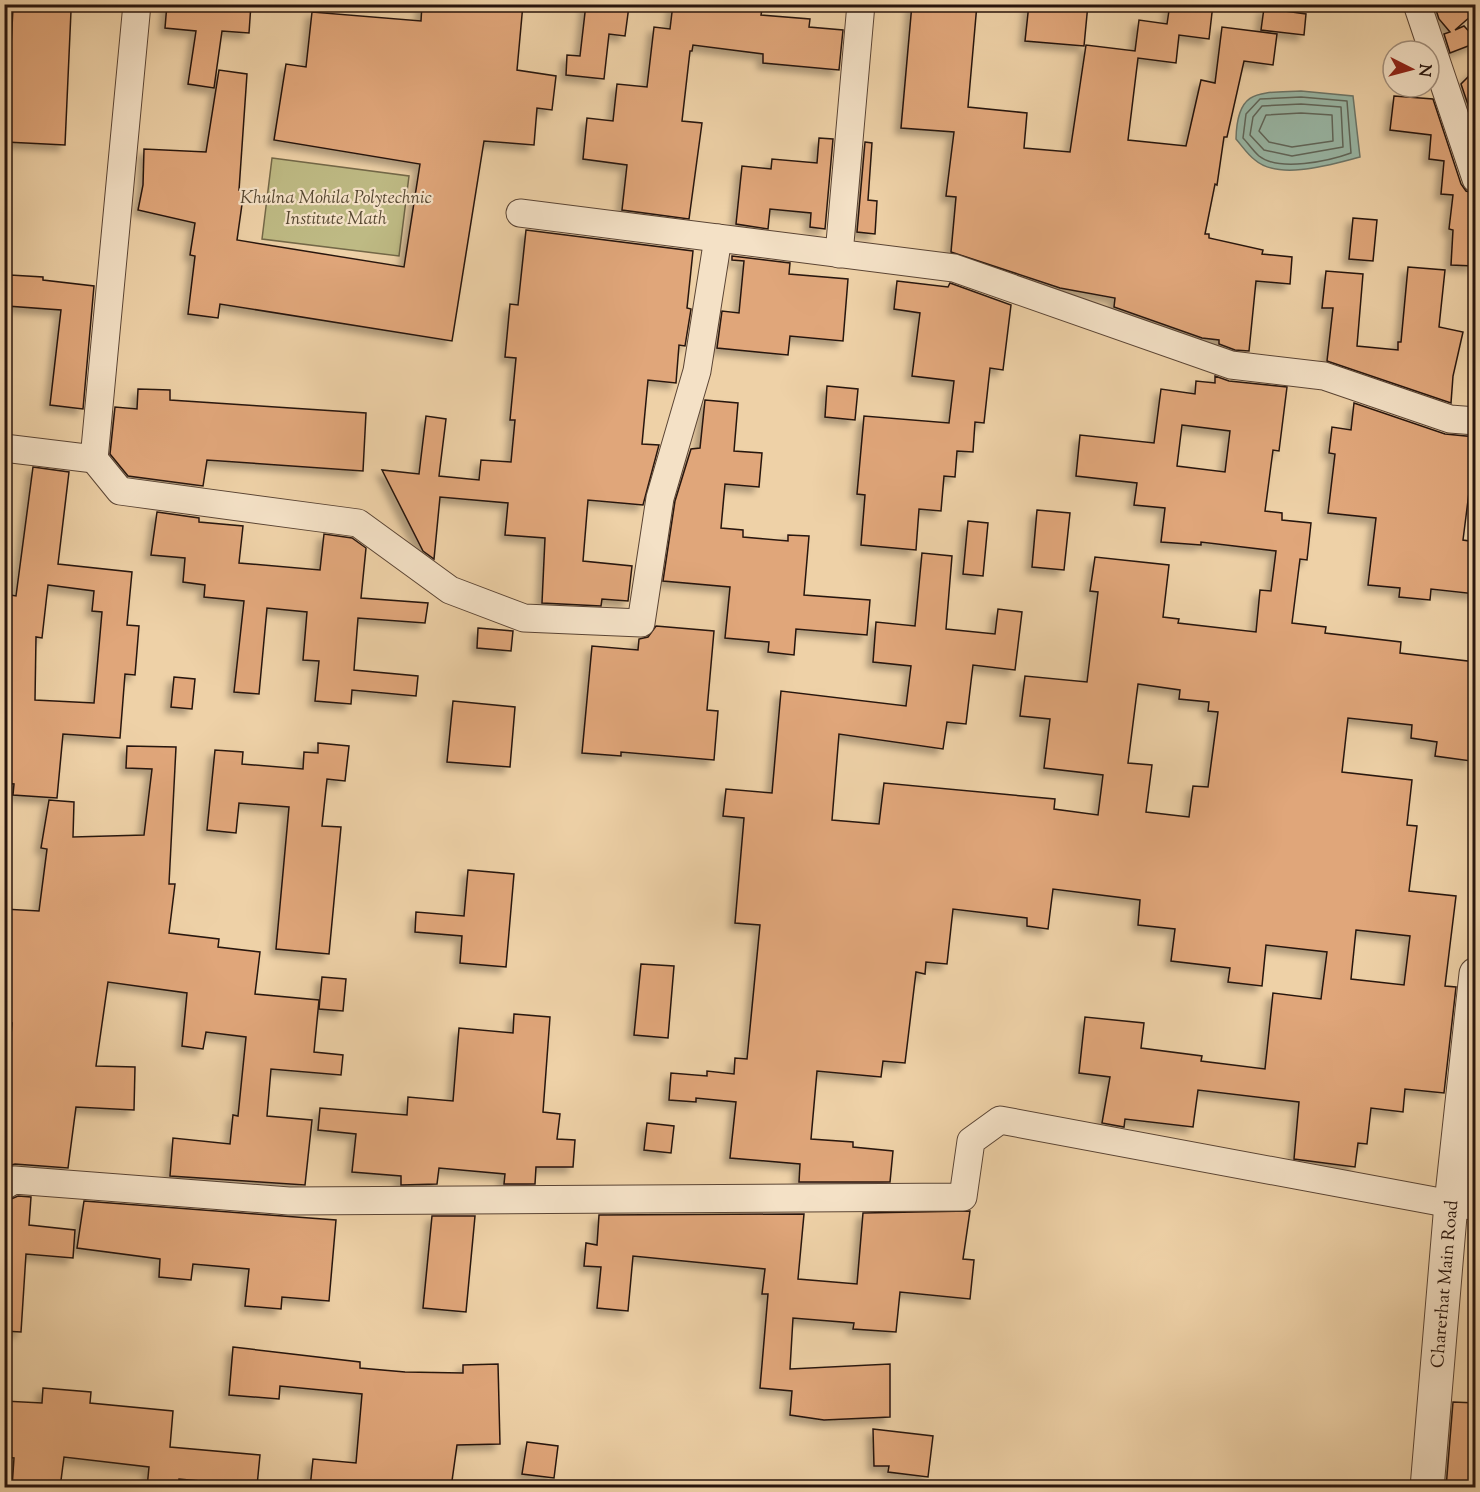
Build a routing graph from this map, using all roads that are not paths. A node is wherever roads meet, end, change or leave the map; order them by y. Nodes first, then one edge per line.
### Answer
1 (137, 4) edge
2 (861, 4) edge
3 (1417, 4) edge
4 (1476, 178) edge
5 (520, 213) dead end
6 (718, 238) junction
7 (839, 254) junction
8 (1476, 421) edge
9 (4, 448) edge
10 (94, 459) junction
11 (1476, 974) edge
12 (4, 1186) edge
13 (1463, 1205) edge
14 (1428, 1488) edge

1 - 10 street
2 - 7 street
3 - 4 street
5 - 6 street
6 - 7 street
6 - 10 street
7 - 8 street
9 - 10 street
11 - 13 street, Charerhat Main Road
12 - 13 street
13 - 14 street, Charerhat Main Road

